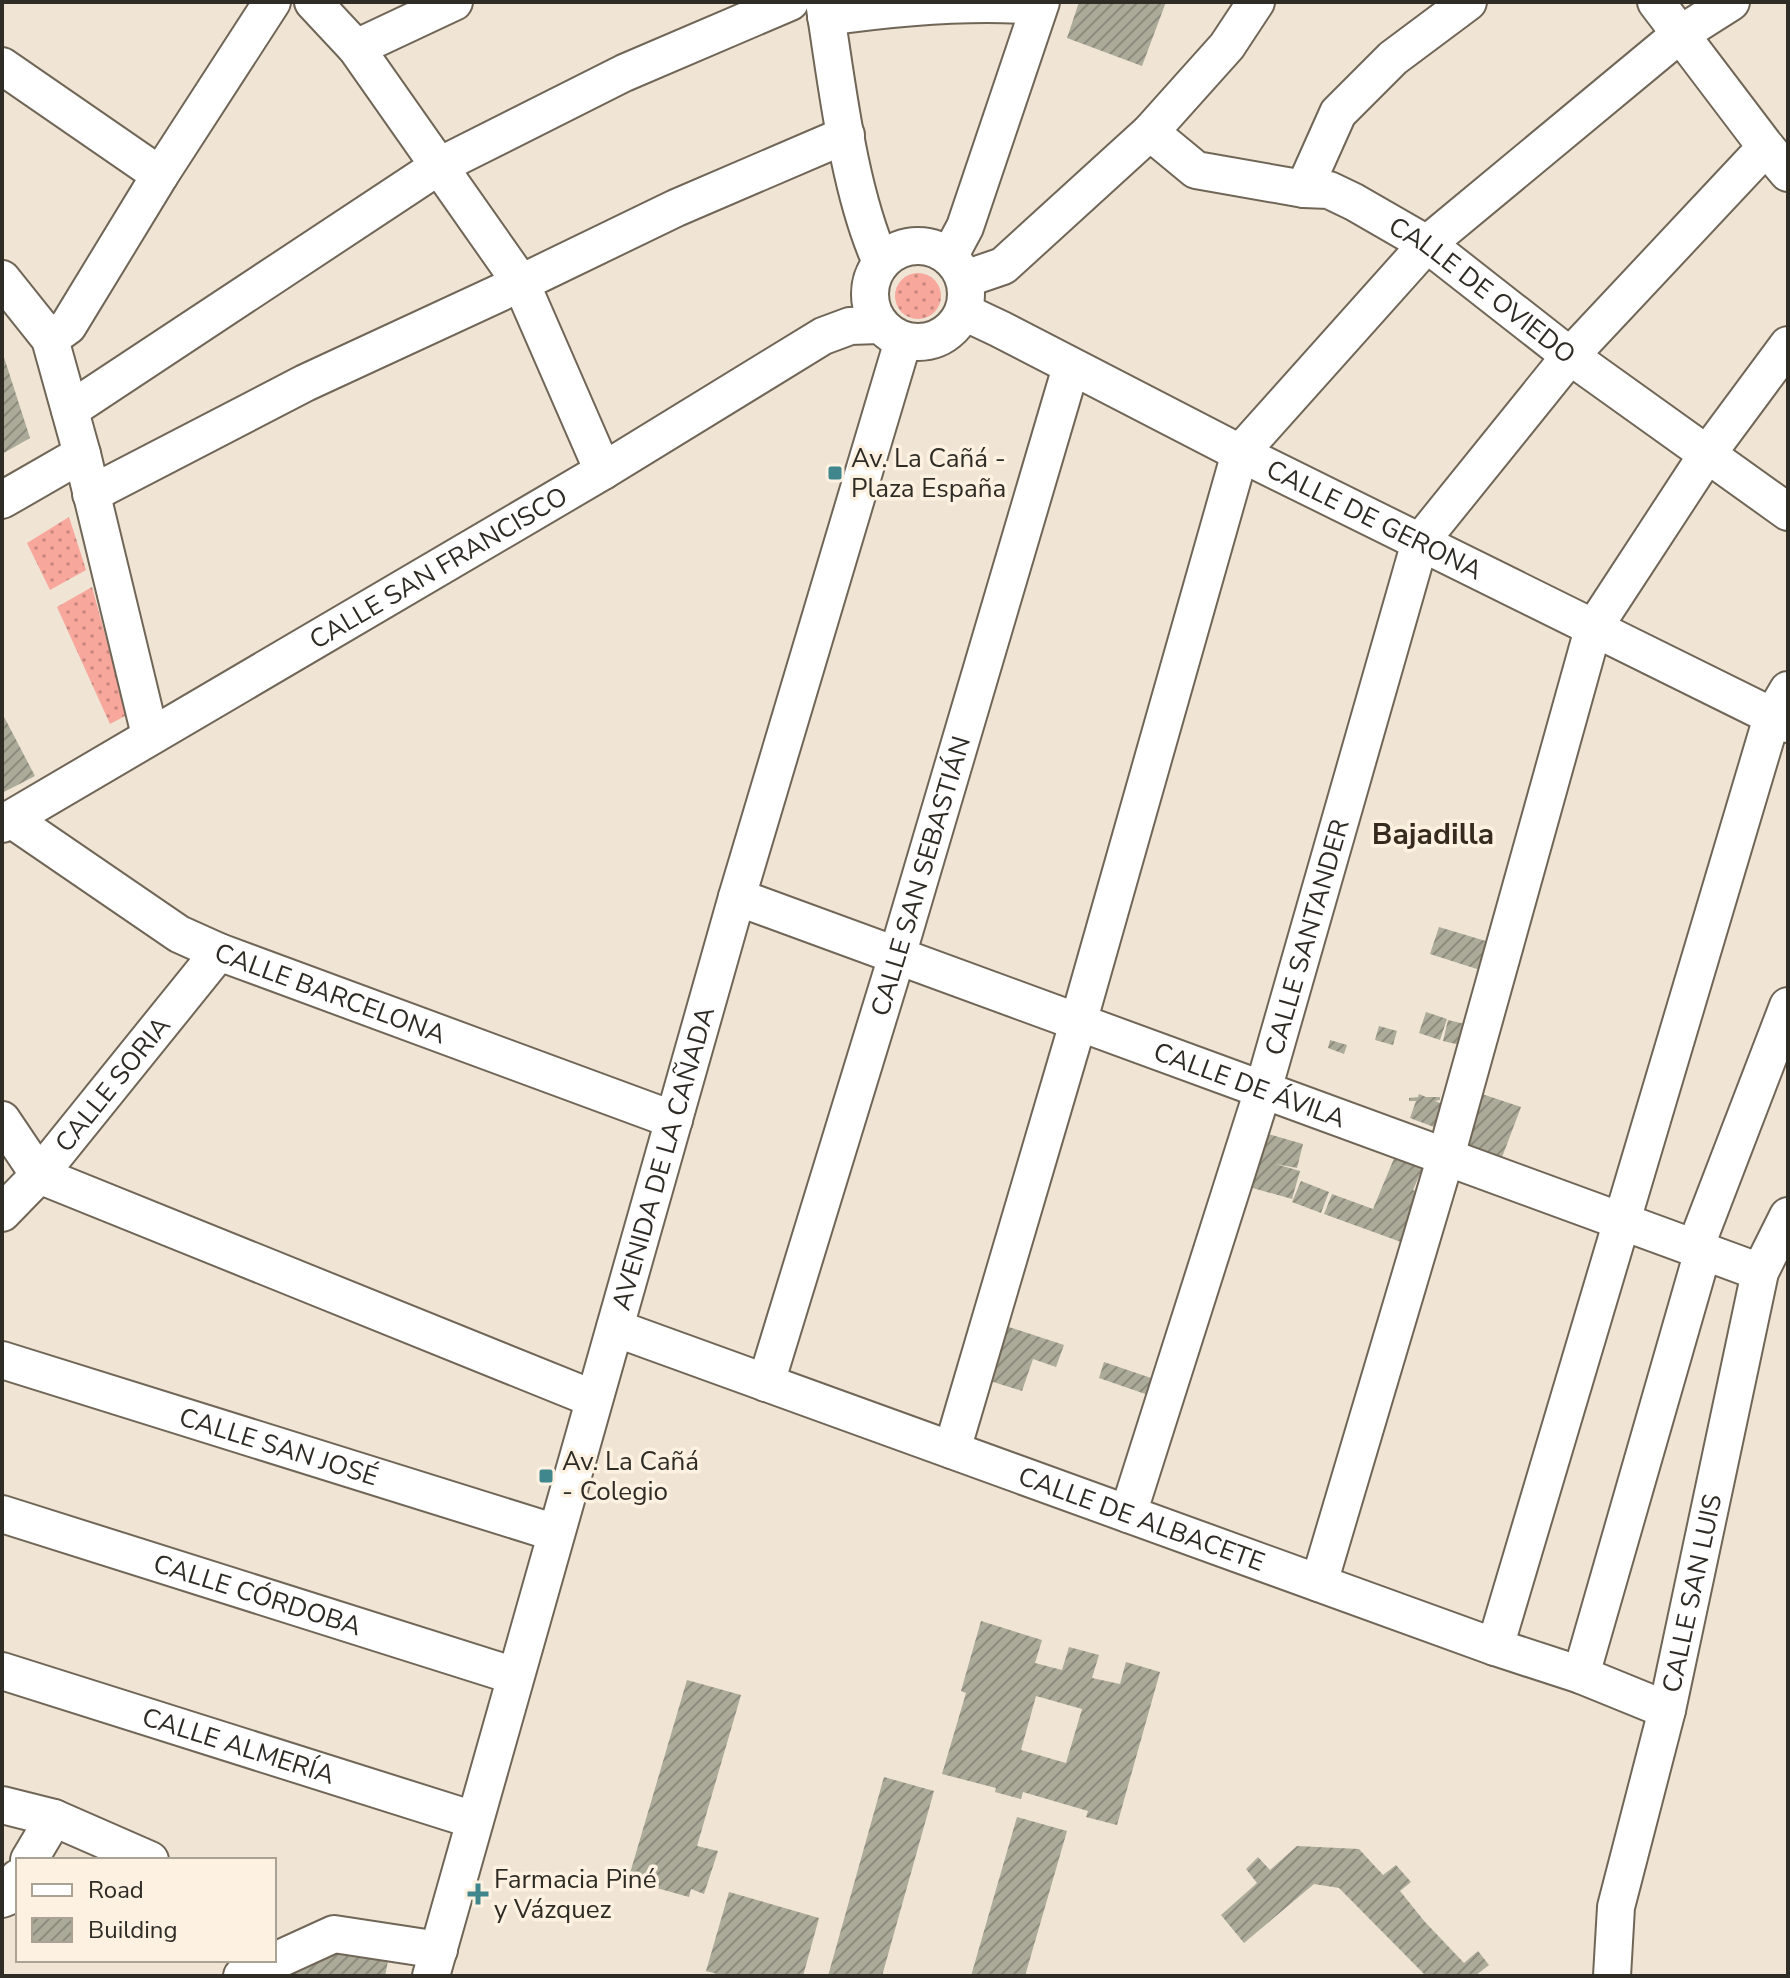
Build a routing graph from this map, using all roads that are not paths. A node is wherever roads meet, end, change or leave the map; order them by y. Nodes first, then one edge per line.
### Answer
1 (272, 2) edge
2 (313, 2) edge
3 (454, 2) edge
4 (790, 2) edge
5 (1256, 2) edge
6 (1468, 2) edge
7 (1656, 2) edge
8 (1731, 2) edge
9 (1024, 3) edge
10 (825, 10) edge
11 (1679, 35) junction
12 (356, 48) junction
13 (2, 66) edge
14 (1150, 132) junction
15 (846, 135) junction
16 (1777, 160) edge
17 (439, 166) junction
18 (160, 175) junction
19 (1304, 189) junction
20 (1427, 244) junction
21 (881, 262) junction
22 (2, 279) edge
23 (521, 283) junction
24 (959, 283) junction
25 (891, 333) junction
26 (50, 339) junction
27 (1788, 345) edge
28 (1570, 356) junction
29 (1071, 367) junction
30 (70, 410) junction
31 (1240, 453) junction
32 (1708, 453) junction
33 (82, 454) junction
34 (603, 471) junction
35 (91, 494) junction
36 (2, 500) edge
37 (1788, 512) edge
38 (1420, 542) junction
39 (1593, 629) junction
40 (1783, 710) edge
41 (150, 735) junction
42 (6, 822) edge
43 (737, 897) junction
44 (219, 952) junction
45 (897, 956) junction
46 (1788, 1006) edge
47 (1078, 1023) junction
48 (1263, 1090) junction
49 (2, 1120) edge
50 (674, 1120) junction
51 (1446, 1156) junction
52 (39, 1175) junction
53 (2, 1213) edge
54 (1788, 1216) edge
55 (1623, 1222) junction
56 (1699, 1249) junction
57 (1760, 1272) junction
58 (615, 1328) junction
59 (2, 1360) edge
60 (766, 1383) junction
61 (594, 1399) junction
62 (952, 1450) junction
63 (2, 1514) edge
64 (1128, 1514) junction
65 (556, 1533) junction
66 (1319, 1583) junction
67 (1495, 1647) junction
68 (2, 1671) edge
69 (1581, 1675) junction
70 (515, 1676) junction
71 (1667, 1710) junction
72 (2, 1805) edge
73 (54, 1818) junction
74 (474, 1820) junction
75 (30, 1858) edge
76 (145, 1858) edge
77 (16, 1881) edge
78 (2, 1899) edge
79 (276, 1960) edge
80 (273, 1962) edge
81 (435, 1963) edge
82 (242, 1976) edge
83 (1612, 1976) edge

1 - 18 street
2 - 12 street
3 - 12 street
4 - 17 street
5 - 14 street
6 - 19 street
7 - 11 street
8 - 11 street
9 - 10 street
9 - 24 street
10 - 15 street
11 - 16 street
11 - 20 street
12 - 17 street
13 - 18 street
14 - 19 street, CALLE DE OVIEDO
14 - 24 street
15 - 21 street
15 - 23 street
16 - 28 street
17 - 23 street
17 - 30 street
18 - 26 street
19 - 20 street, CALLE DE OVIEDO
20 - 28 street, CALLE DE OVIEDO
20 - 31 street
21 - 24 street
21 - 25 street
22 - 26 street
23 - 34 street
23 - 35 street
24 - 25 street
24 - 29 street, CALLE DE GERONA
25 - 34 street, CALLE SAN FRANCISCO
25 - 43 street, AVENIDA DE LA CAÑADA
26 - 30 street
27 - 32 street
28 - 32 street, CALLE DE OVIEDO
28 - 38 street
29 - 31 street, CALLE DE GERONA
29 - 45 street, CALLE SAN SEBASTIÁN
30 - 33 street
31 - 38 street, CALLE DE GERONA
31 - 47 street
32 - 37 street, CALLE DE OVIEDO
32 - 39 street
33 - 35 street
33 - 36 street
34 - 41 street, CALLE SAN FRANCISCO
35 - 41 street
38 - 39 street, CALLE DE GERONA
38 - 48 street, CALLE SANTANDER
39 - 40 street, CALLE DE GERONA
39 - 51 street
40 - 55 street
41 - 42 street, CALLE SAN FRANCISCO
42 - 44 street, CALLE BARCELONA
43 - 45 street, CALLE DE ÁVILA
43 - 50 street, AVENIDA DE LA CAÑADA
44 - 50 street, CALLE BARCELONA
44 - 52 street, CALLE SORIA
45 - 47 street, CALLE DE ÁVILA
45 - 60 street, CALLE SAN SEBASTIÁN
46 - 56 street
47 - 48 street, CALLE DE ÁVILA
47 - 62 street
48 - 51 street, CALLE DE ÁVILA
48 - 64 street, CALLE SANTANDER
49 - 52 street
50 - 58 street, AVENIDA DE LA CAÑADA
51 - 55 street, CALLE DE ÁVILA
51 - 66 street
52 - 53 street, CALLE SORIA
52 - 61 street
54 - 57 street, CALLE SAN LUIS
55 - 56 street, CALLE DE ÁVILA
55 - 67 street
56 - 57 street, CALLE DE ÁVILA
56 - 69 street
57 - 71 street, CALLE SAN LUIS
58 - 60 street, CALLE DE ALBACETE
58 - 61 street, AVENIDA DE LA CAÑADA
59 - 65 street, CALLE SAN JOSÉ
60 - 62 street, CALLE DE ALBACETE
61 - 65 street, AVENIDA DE LA CAÑADA
62 - 64 street, CALLE DE ALBACETE
63 - 70 street, CALLE CÓRDOBA
64 - 66 street, CALLE DE ALBACETE
65 - 70 street, AVENIDA DE LA CAÑADA
66 - 67 street, CALLE DE ALBACETE
67 - 69 street, CALLE DE ALBACETE
68 - 74 street, CALLE ALMERÍA
69 - 71 street, CALLE DE ALBACETE
70 - 74 street, AVENIDA DE LA CAÑADA
71 - 83 street, CALLE SAN LUIS
72 - 73 street
73 - 75 street
73 - 76 street
74 - 81 street, AVENIDA DE LA CAÑADA
77 - 78 street
79 - 81 street
80 - 82 street

